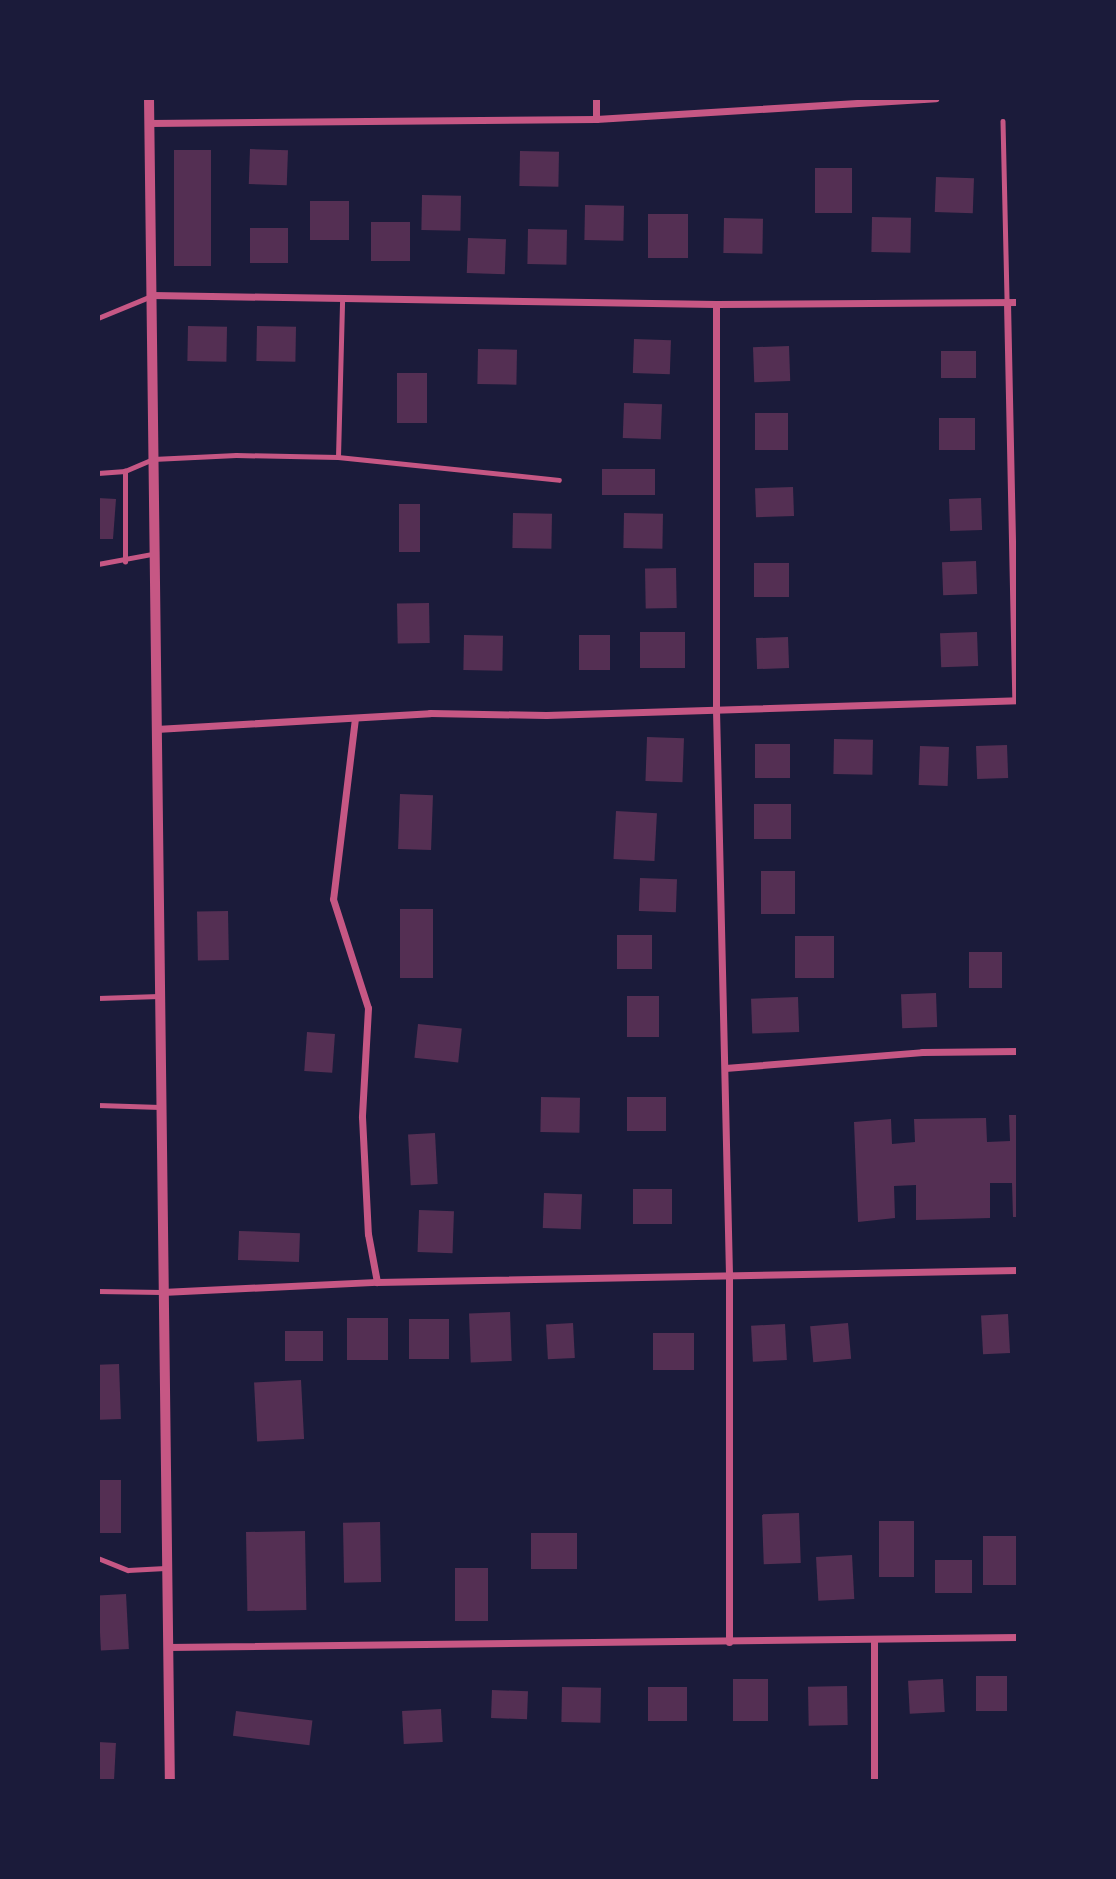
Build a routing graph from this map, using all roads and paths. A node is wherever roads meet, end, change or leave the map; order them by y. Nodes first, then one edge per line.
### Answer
1 (149, 98) edge
2 (596, 98) edge
3 (935, 98) edge
4 (832, 101) edge
5 (596, 119) junction
6 (1003, 121) dead end
7 (149, 122) junction
8 (152, 295) junction
9 (342, 301) junction
10 (1007, 302) junction
11 (1018, 302) edge
12 (716, 304) junction
13 (98, 318) edge
14 (338, 457) junction
15 (153, 459) junction
16 (125, 471) junction
17 (98, 473) edge
18 (559, 480) dead end
19 (154, 554) junction
20 (125, 562) junction
21 (98, 564) edge
22 (1016, 700) edge
23 (716, 710) junction
24 (355, 718) junction
25 (156, 729) junction
26 (159, 996) junction
27 (98, 998) edge
28 (1018, 1051) edge
29 (725, 1068) junction
30 (98, 1105) edge
31 (160, 1107) junction
32 (1018, 1270) edge
33 (729, 1274) junction
34 (377, 1282) junction
35 (98, 1291) edge
36 (162, 1292) junction
37 (98, 1558) edge
38 (166, 1568) junction
39 (1018, 1637) edge
40 (874, 1639) junction
41 (729, 1642) junction
42 (168, 1647) junction
43 (170, 1781) edge
44 (874, 1781) edge

1 - 7 street
2 - 5 street
3 - 4 street
4 - 5 street
5 - 7 street
6 - 10 lane
7 - 8 street
8 - 9 street
8 - 13 lane
8 - 15 street
9 - 12 street
9 - 14 lane
10 - 11 street
10 - 12 street
10 - 22 street
12 - 23 street
14 - 15 lane
14 - 18 lane
15 - 16 lane
15 - 19 street
16 - 17 lane
16 - 20 lane
19 - 20 lane
19 - 25 street
20 - 21 lane
22 - 23 street
23 - 24 street
23 - 29 street
24 - 25 street
24 - 34 street
25 - 26 street
26 - 27 lane
26 - 31 street
28 - 29 street
29 - 33 street
30 - 31 lane
31 - 36 street
32 - 33 street
33 - 34 street
33 - 41 street
34 - 36 street
35 - 36 lane
36 - 38 street
37 - 38 lane
38 - 42 street
39 - 40 street
40 - 41 street
40 - 44 street
41 - 42 street
42 - 43 street

